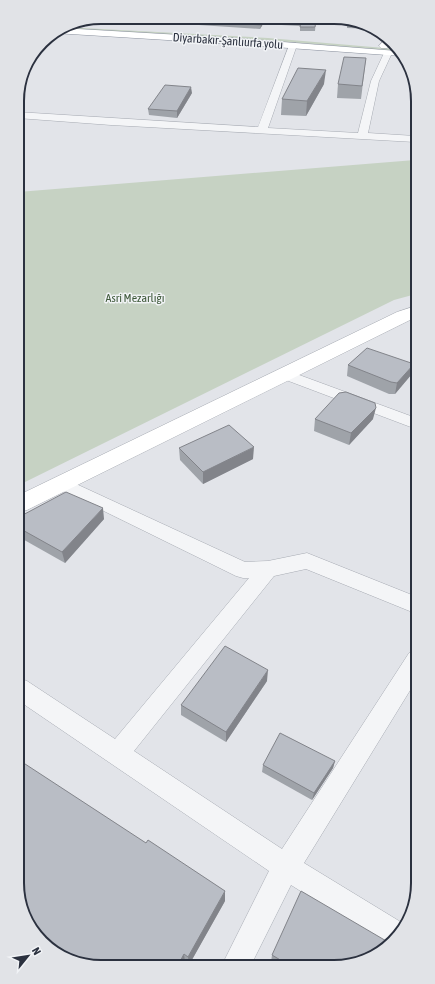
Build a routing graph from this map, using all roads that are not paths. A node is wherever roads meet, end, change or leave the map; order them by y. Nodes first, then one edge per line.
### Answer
1 (81, 27) edge
2 (68, 32) edge
3 (292, 45) junction
4 (387, 46) edge
5 (387, 46) edge
6 (388, 47) edge
7 (24, 115) edge
8 (262, 131) junction
9 (362, 137) junction
10 (411, 139) edge
11 (411, 316) edge
12 (283, 374) junction
13 (411, 422) edge
14 (61, 483) junction
15 (24, 502) edge
16 (268, 569) junction
17 (411, 604) edge
18 (411, 669) edge
19 (24, 691) edge
20 (117, 754) junction
21 (286, 867) junction
22 (393, 933) edge
23 (239, 960) edge

1 - 4 main road, Diyarbakır-Şanlıurfa yolu
2 - 3 main road, Diyarbakır-Şanlıurfa yolu
3 - 5 main road, Diyarbakır-Şanlıurfa yolu
3 - 8 street
6 - 9 street
7 - 8 street
8 - 9 street
9 - 10 street
11 - 12 main road
12 - 13 street
12 - 14 main road
14 - 15 main road
14 - 16 street
16 - 17 street
16 - 20 street
18 - 21 street
19 - 20 street
20 - 21 street
21 - 22 street
21 - 23 street

